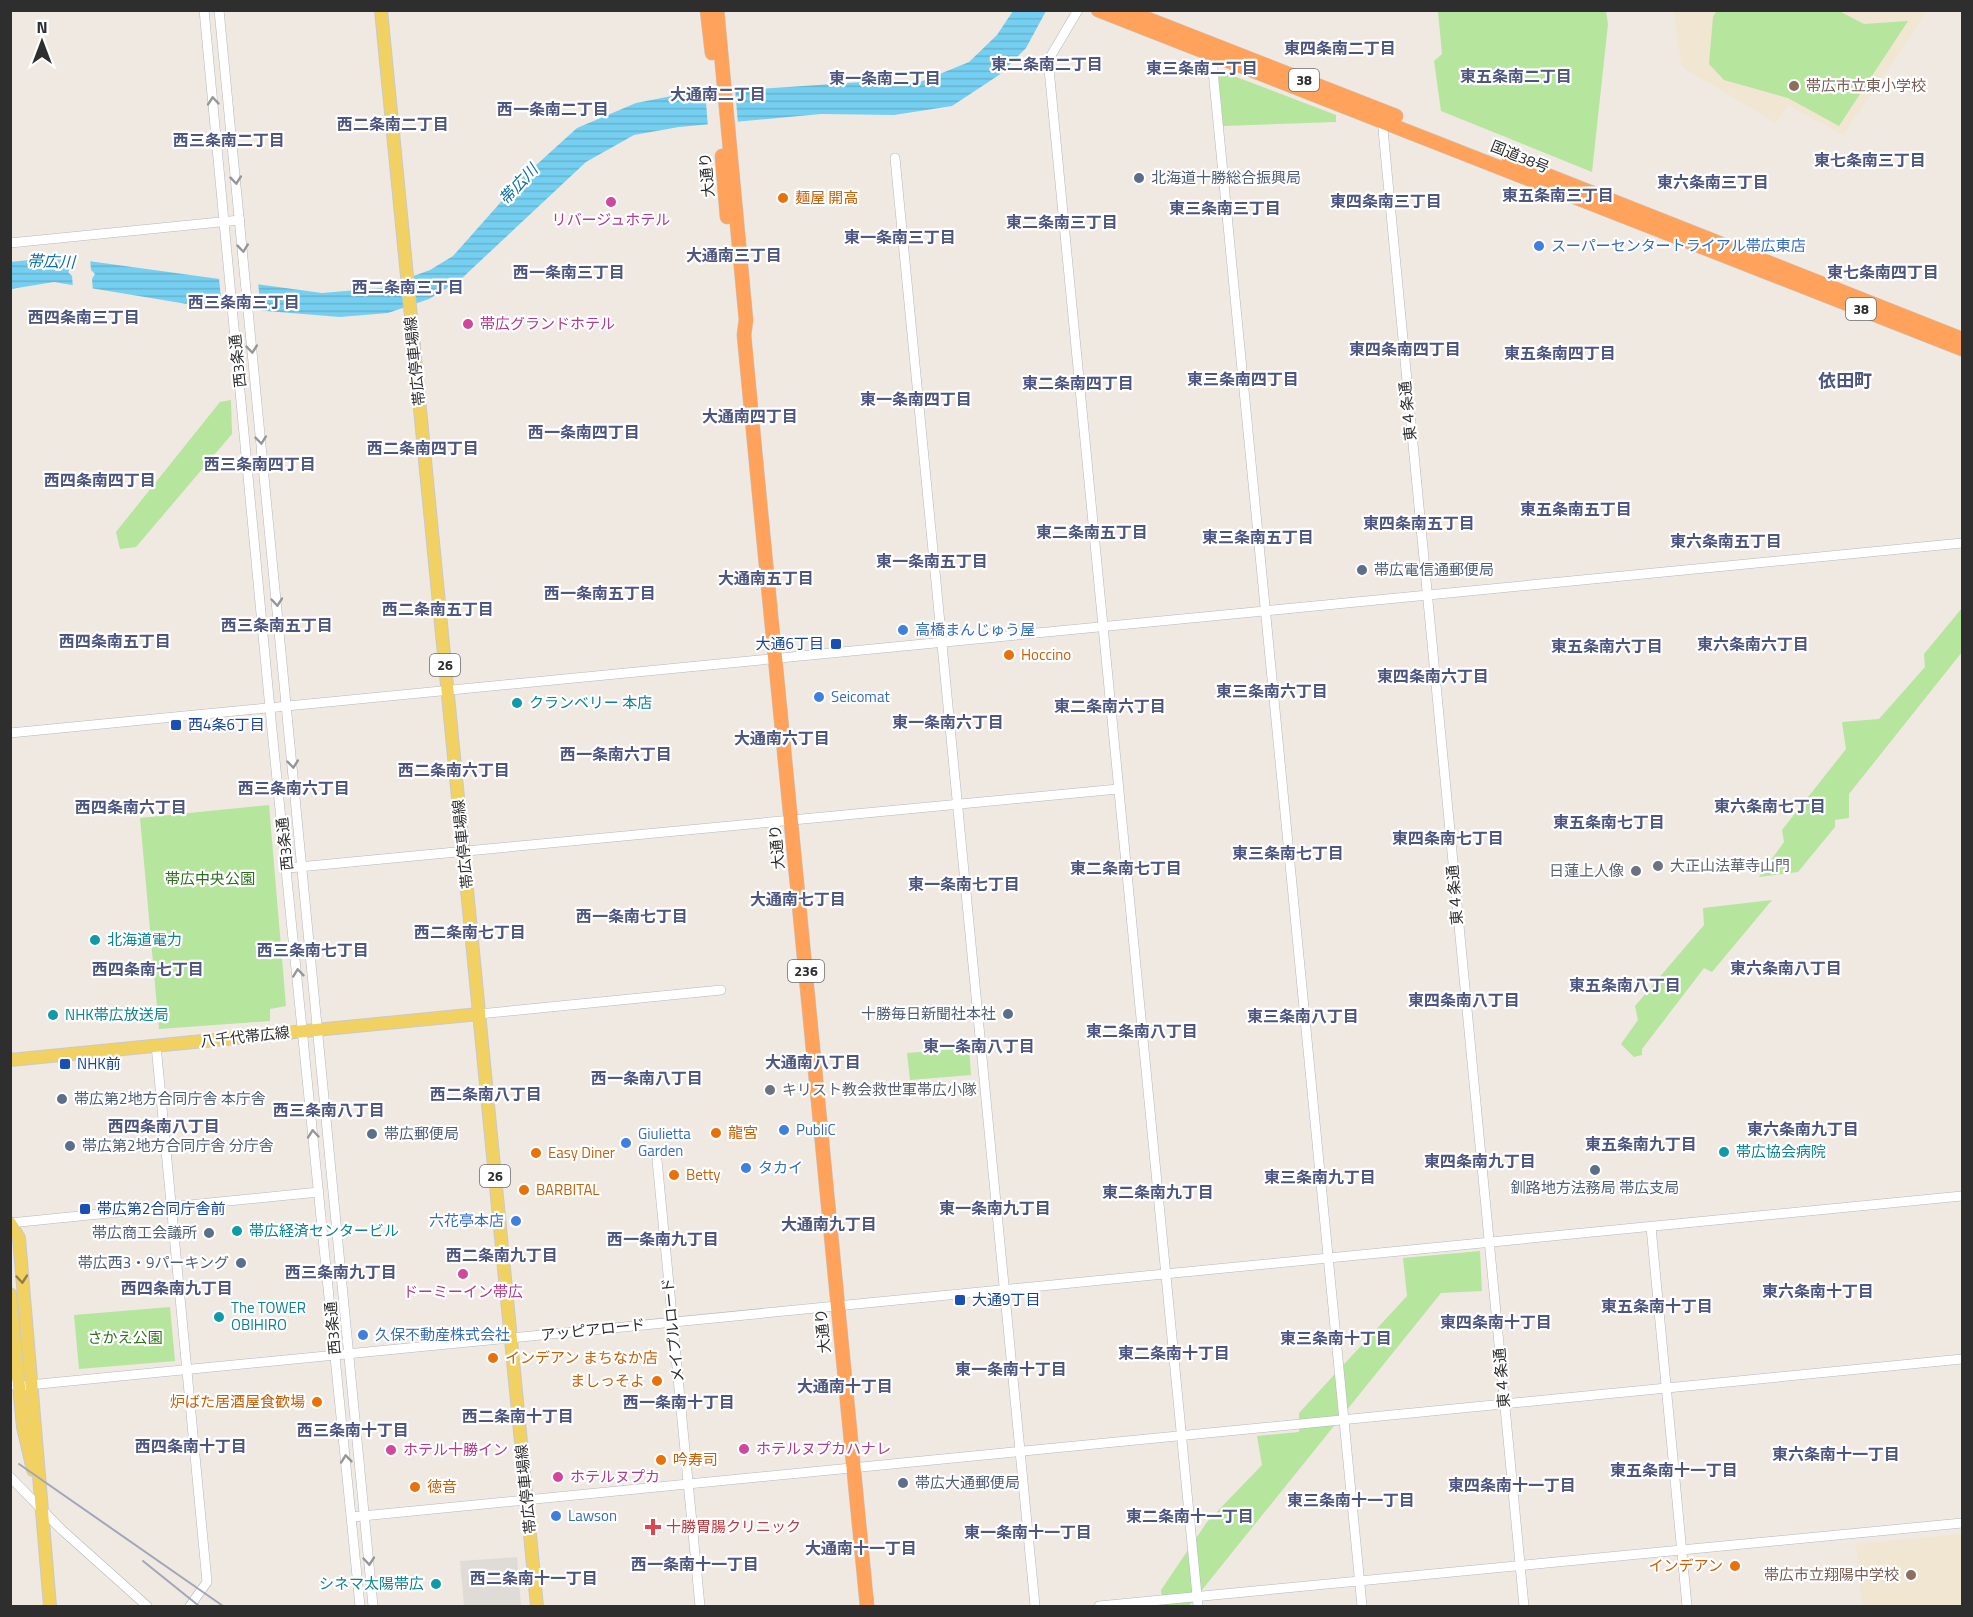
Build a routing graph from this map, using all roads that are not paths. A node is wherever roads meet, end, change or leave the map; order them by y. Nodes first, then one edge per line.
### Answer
1 (204, 10) edge
2 (219, 10) edge
3 (381, 10) edge
4 (707, 10) edge
5 (717, 10) edge
6 (1078, 10) edge
7 (1098, 10) edge
8 (1125, 10) edge
9 (1210, 48) junction
10 (719, 89) junction
11 (1383, 116) junction
12 (895, 158) dead end
13 (240, 220) junction
14 (225, 222) junction
15 (10, 243) edge
16 (1962, 339) edge
17 (1962, 349) edge
18 (1962, 543) edge
19 (1426, 595) junction
20 (1264, 610) junction
21 (1103, 627) junction
22 (940, 642) junction
23 (774, 658) junction
24 (448, 690) junction
25 (287, 706) junction
26 (271, 707) junction
27 (10, 733) edge
28 (1118, 789) junction
29 (956, 805) junction
30 (791, 820) junction
31 (463, 852) junction
32 (304, 867) junction
33 (288, 868) junction
34 (721, 990) dead end
35 (480, 1014) junction
36 (318, 1029) junction
37 (304, 1031) junction
38 (156, 1045) junction
39 (10, 1060) edge
40 (657, 1160) dead end
41 (319, 1192) junction
42 (1962, 1197) edge
43 (172, 1207) junction
44 (10, 1223) edge
45 (1651, 1227) junction
46 (1489, 1242) junction
47 (1328, 1259) junction
48 (1166, 1274) junction
49 (1005, 1290) junction
50 (10, 1294) edge
51 (837, 1305) junction
52 (672, 1323) junction
53 (511, 1338) junction
54 (13, 1343) edge
55 (348, 1353) junction
56 (336, 1354) junction
57 (1962, 1359) edge
58 (188, 1369) junction
59 (18, 1386) edge
60 (1666, 1389) junction
61 (1504, 1405) junction
62 (1343, 1420) junction
63 (1181, 1436) junction
64 (1021, 1452) junction
65 (854, 1468) junction
66 (10, 1477) edge
67 (689, 1485) junction
68 (10, 1487) edge
69 (21, 1490) junction
70 (527, 1500) junction
71 (41, 1510) junction
72 (365, 1516) junction
73 (352, 1517) junction
74 (1962, 1522) edge
75 (1682, 1550) junction
76 (1520, 1566) junction
77 (1359, 1581) junction
78 (1197, 1602) edge
79 (50, 1606) edge
80 (147, 1606) edge
81 (190, 1606) edge
82 (360, 1606) edge
83 (373, 1606) edge
84 (537, 1606) edge
85 (700, 1606) edge
86 (867, 1606) edge
87 (1035, 1606) edge
88 (1100, 1606) edge
89 (1362, 1606) edge
90 (1524, 1606) edge
91 (1687, 1606) edge

14 -> 1 street, 西3条通
2 -> 13 street, 西3条通
3 - 24 main road, 帯広停車場線 / 26
4 - 10 highway, 大通り / 236
5 - 10 highway, 大通り / 236
6 - 21 street
7 - 9 highway, 国道38号 / 38
8 - 9 highway, 国道38号 / 38
9 - 11 highway, 国道38号 / 38
9 - 20 street
10 - 23 highway, 大通り / 236
11 - 16 highway, 国道38号 / 38
11 - 17 highway, 国道38号 / 38
11 - 19 street, 東４条通
12 - 22 street
13 - 14 street
13 -> 25 street, 西3条通
14 - 15 street
14 - 26 street, 西3条通
18 - 19 street
19 - 20 street
19 - 46 street, 東４条通
20 - 21 street
20 - 47 street
21 - 22 street
21 - 28 street
22 - 23 street
22 - 29 street
23 - 24 street
23 - 30 highway, 大通り / 236
24 - 25 street
24 - 31 main road, 帯広停車場線 / 26
25 - 26 street
25 -> 32 street, 西3条通
26 - 27 street
26 - 33 street, 西3条通
28 - 29 street
28 - 48 street
29 - 30 street
29 - 49 street
30 - 31 street
30 - 51 highway, 大通り / 236
31 - 32 street
31 - 35 main road, 帯広停車場線 / 26
32 - 33 street
32 - 36 street, 西3条通
37 -> 33 street, 西3条通
34 - 35 street
35 - 36 main road, 八千代帯広線
35 - 53 main road, 帯広停車場線 / 26
36 - 37 main road, 八千代帯広線
36 - 55 street, 西3条通
37 - 38 main road, 八千代帯広線
41 -> 37 street, 西3条通
38 - 39 main road, 八千代帯広線
38 - 43 street
40 - 52 street, メイプルロード
41 - 43 street
41 - 56 street, 西3条通
42 - 45 street, アッピアロード
43 - 44 street
43 - 58 street
44 -> 59 main road
45 - 46 street, アッピアロード
45 - 60 street
46 - 47 street, アッピアロード
46 - 61 street, 東４条通
47 - 48 street, アッピアロード
47 - 62 street
48 - 49 street, アッピアロード
48 - 63 street
49 - 51 street, アッピアロード
49 - 64 street
50 - 54 main road
51 - 52 street, アッピアロード
51 - 65 highway, 大通り / 236
52 - 53 street, アッピアロード
52 - 67 street, メイプルロード
53 - 55 street, アッピアロード
53 - 70 main road, 帯広停車場線 / 26
54 - 59 main road
55 - 56 street, アッピアロード
55 - 72 street, 西3条通
56 - 58 street, アッピアロード
73 -> 56 street, 西3条通
57 - 60 street
58 - 59 street, アッピアロード
58 - 81 street
59 - 71 main road
60 - 61 street
60 - 75 street
61 - 62 street
61 - 76 street, 東４条通
62 - 63 street
62 - 77 street
63 - 64 street
63 - 78 street
64 - 65 street
64 - 87 street
65 - 67 street
65 - 86 highway, 大通り / 236
66 - 69 street
67 - 70 street
67 - 85 street, メイプルロード
68 - 69 street
69 - 71 street
70 - 72 street
70 - 84 main road, 帯広停車場線 / 26
71 - 79 main road
71 - 80 street
72 - 73 street
72 -> 83 street, 西3条通
73 - 82 street, 西3条通
74 - 75 street
75 - 76 street
75 - 91 street
76 - 77 street
76 - 90 street, 東４条通
77 - 78 street
77 - 89 street
78 - 88 street

